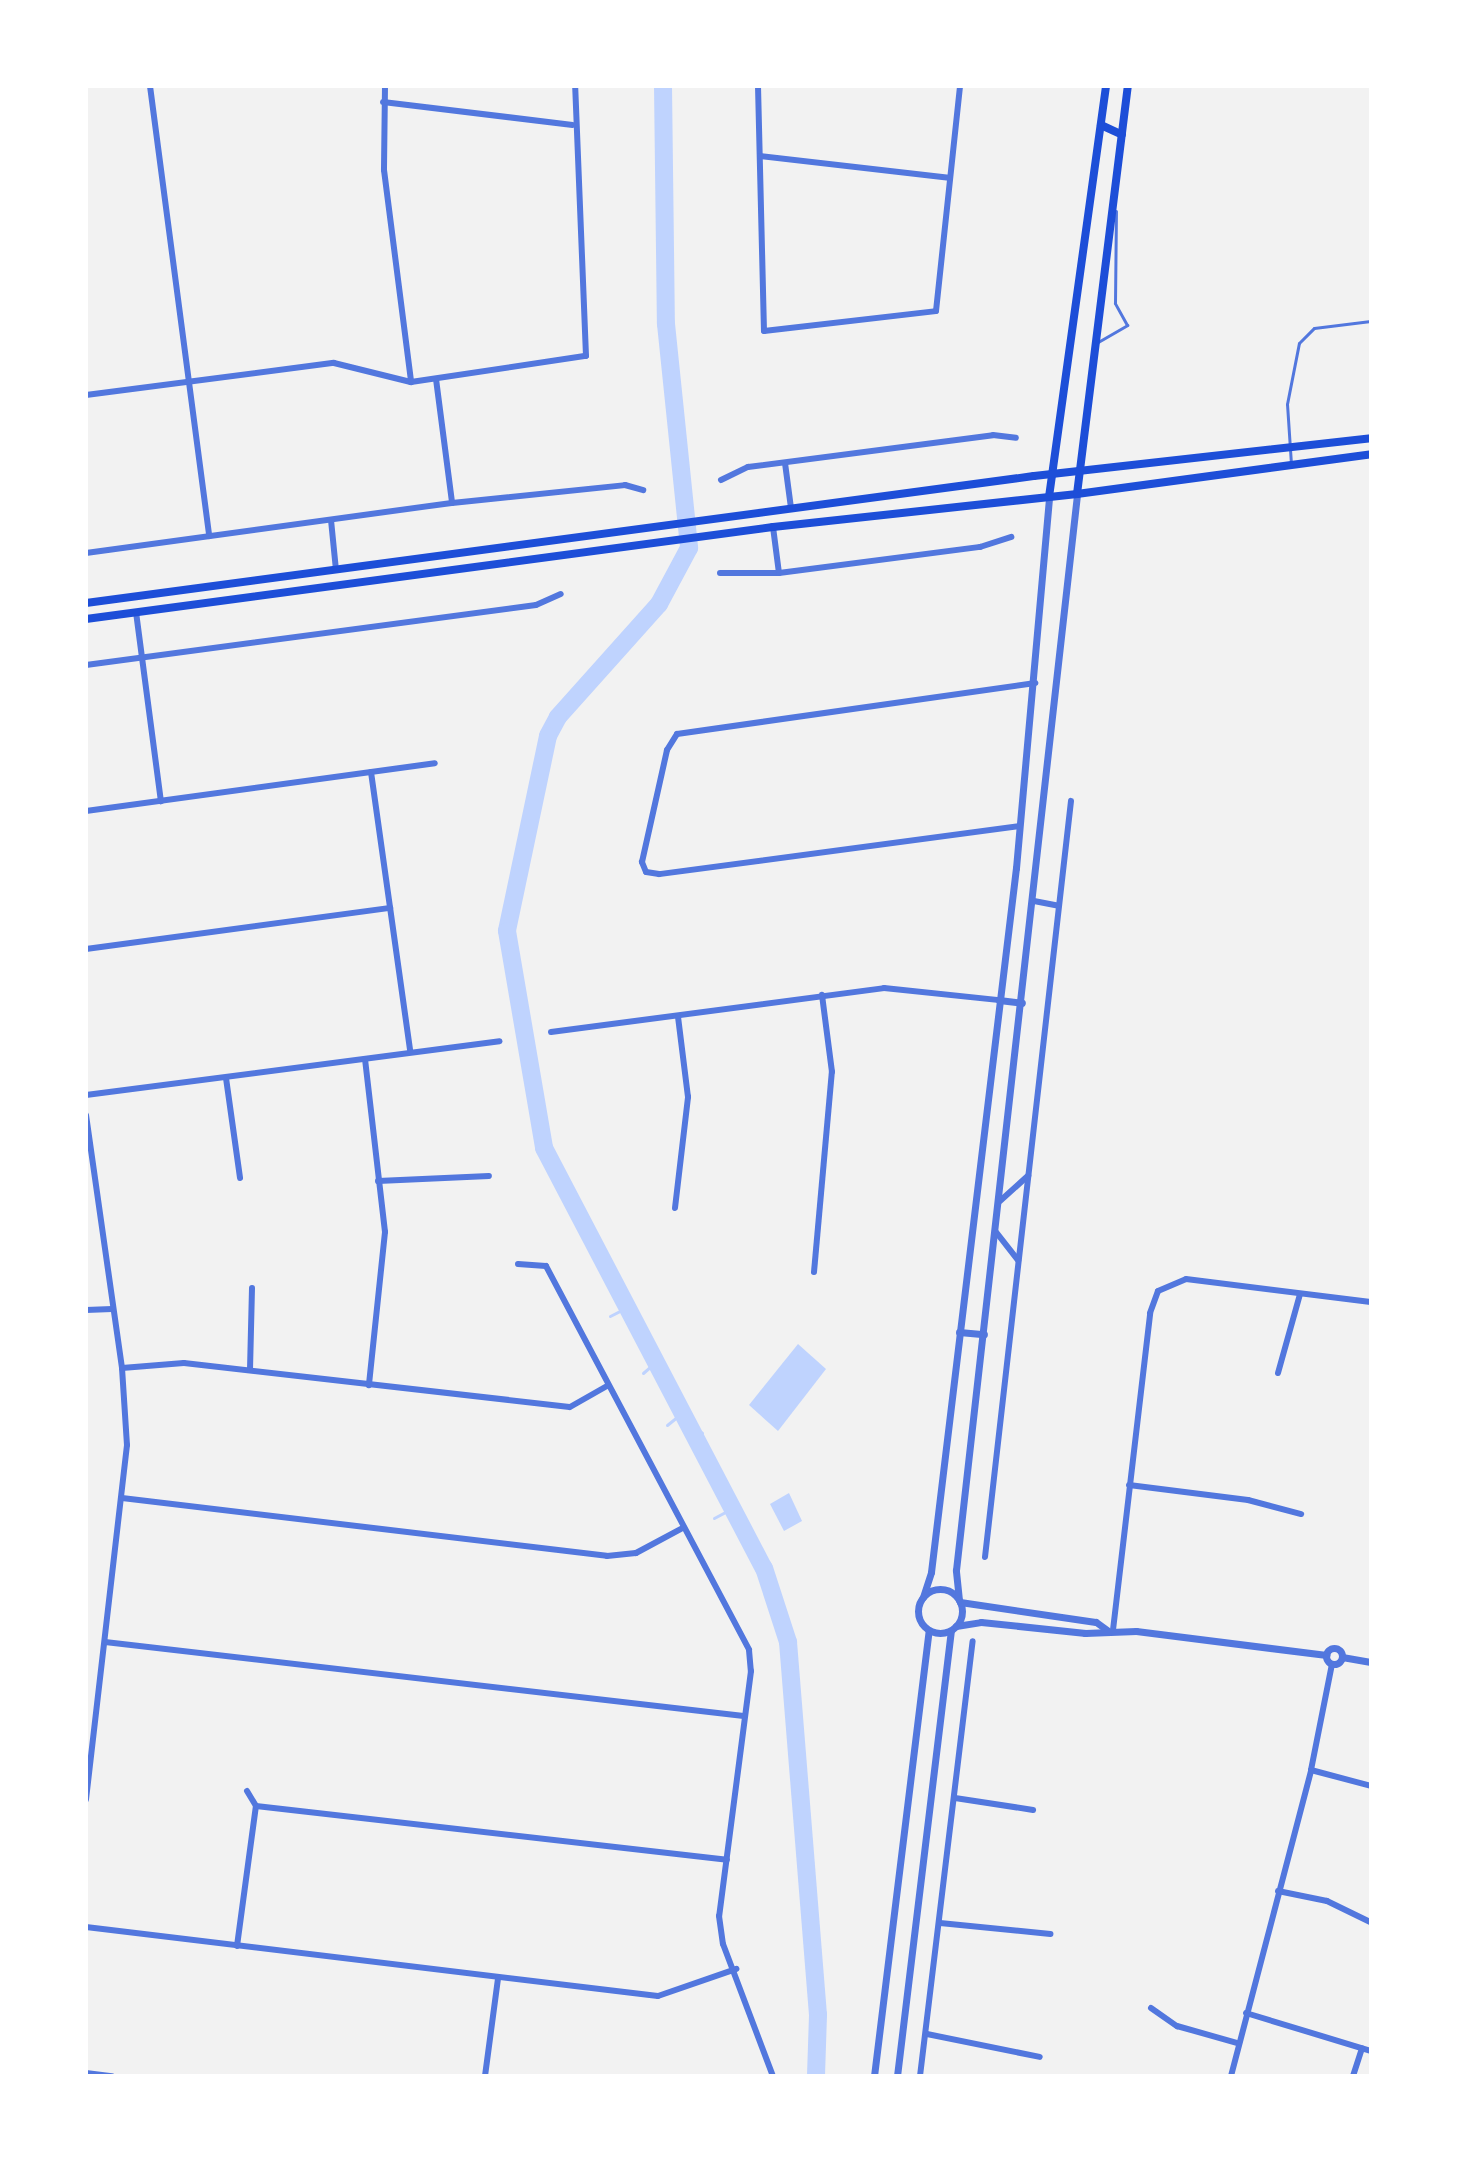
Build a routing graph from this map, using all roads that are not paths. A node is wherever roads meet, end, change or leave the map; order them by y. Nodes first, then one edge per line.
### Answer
1 (150, 86) edge
2 (385, 86) edge
3 (575, 86) edge
4 (758, 86) edge
5 (960, 86) edge
6 (1106, 86) edge
7 (1128, 86) edge
8 (383, 102) junction
9 (573, 125) junction
10 (1101, 125) junction
11 (1123, 131) junction
12 (760, 156) junction
13 (949, 178) junction
14 (1115, 199) junction
15 (1371, 321) edge
16 (1092, 347) junction
17 (436, 379) junction
18 (189, 382) junction
19 (411, 382) junction
20 (86, 395) edge
21 (1371, 425) edge
22 (1016, 438) dead end
23 (1371, 438) edge
24 (1294, 448) junction
25 (1371, 454) edge
26 (785, 463) junction
27 (1291, 464) junction
28 (1079, 472) junction
29 (1053, 475) junction
30 (721, 480) dead end
31 (643, 490) dead end
32 (1077, 494) junction
33 (1049, 497) junction
34 (452, 503) junction
35 (791, 508) junction
36 (771, 511) junction
37 (331, 520) junction
38 (794, 524) junction
39 (773, 527) junction
40 (209, 536) junction
41 (1011, 537) dead end
42 (86, 553) edge
43 (336, 570) junction
44 (720, 573) dead end
45 (779, 573) junction
46 (341, 584) junction
47 (561, 594) dead end
48 (137, 598) junction
49 (86, 603) edge
50 (136, 612) junction
51 (86, 619) edge
52 (142, 658) junction
53 (86, 665) edge
54 (1035, 683) junction
55 (435, 763) dead end
56 (371, 772) junction
57 (161, 801) junction
58 (1071, 801) dead end
59 (86, 811) edge
60 (1020, 826) junction
61 (1034, 901) junction
62 (1059, 906) junction
63 (390, 908) junction
64 (86, 949) edge
65 (822, 995) junction
66 (999, 1000) junction
67 (1022, 1003) junction
68 (678, 1017) junction
69 (551, 1032) dead end
70 (499, 1041) dead end
71 (410, 1051) junction
72 (365, 1059) junction
73 (226, 1078) junction
74 (86, 1095) edge
75 (86, 1115) edge
76 (489, 1176) dead end
77 (1028, 1176) junction
78 (240, 1178) dead end
79 (378, 1181) junction
80 (1000, 1201) junction
81 (675, 1208) dead end
82 (996, 1232) junction
83 (1018, 1260) junction
84 (518, 1264) dead end
85 (814, 1272) dead end
86 (252, 1288) dead end
87 (1300, 1294) junction
88 (1371, 1302) edge
89 (112, 1309) junction
90 (86, 1310) edge
91 (959, 1332) junction
92 (984, 1334) junction
93 (122, 1368) junction
94 (250, 1370) junction
95 (1278, 1373) dead end
96 (369, 1385) junction
97 (607, 1386) junction
98 (1129, 1485) junction
99 (122, 1498) junction
100 (1301, 1514) dead end
101 (681, 1529) junction
102 (985, 1557) dead end
103 (923, 1597) junction
104 (960, 1601) junction
105 (953, 1628) junction
106 (929, 1630) junction
107 (1110, 1630) junction
108 (973, 1641) dead end
109 (105, 1642) junction
110 (1326, 1655) junction
111 (1342, 1657) junction
112 (1371, 1662) edge
113 (1332, 1664) junction
114 (744, 1716) junction
115 (1311, 1770) junction
116 (1371, 1786) edge
117 (247, 1791) dead end
118 (955, 1798) junction
119 (86, 1800) edge
120 (256, 1806) junction
121 (1033, 1810) dead end
122 (727, 1860) junction
123 (1278, 1891) junction
124 (1370, 1922) edge
125 (940, 1923) junction
126 (86, 1927) edge
127 (1050, 1934) dead end
128 (237, 1946) junction
129 (736, 1969) junction
130 (498, 1978) junction
131 (1151, 2008) dead end
132 (1246, 2013) junction
133 (927, 2034) junction
134 (1237, 2043) junction
135 (1362, 2048) junction
136 (1371, 2051) edge
137 (1040, 2057) dead end
138 (86, 2073) edge
139 (112, 2076) edge
140 (485, 2076) edge
141 (773, 2076) edge
142 (874, 2076) edge
143 (897, 2076) edge
144 (920, 2076) edge
145 (1231, 2076) edge
146 (1353, 2076) edge

1 - 18 street
2 - 8 street
3 - 9 street
4 - 12 street
5 - 13 street
6 - 10 main road
7 - 11 main road
8 - 9 street
8 - 19 street
9 - 17 street
10 - 11 main road
10 - 29 main road
11 - 14 main road
12 - 13 street
12 - 13 street
14 - 16 main road
14 - 16 lane
15 - 24 lane
16 - 28 main road
17 - 19 street
17 - 34 street
18 - 19 street
18 - 20 street
18 - 40 street
21 - 23 lane
22 - 26 street
23 - 24 main road
24 - 27 lane
24 - 28 main road
25 - 27 main road
26 - 30 street
26 - 35 street
27 - 32 main road
28 - 29 main road
28 - 32 main road
29 - 33 main road
29 - 35 main road
31 - 34 street
32 - 33 main road
32 - 61 street
33 - 38 main road
33 - 54 street
34 - 37 street
35 - 36 main road
35 - 38 main road
36 - 39 main road
36 - 43 main road
37 - 40 street
37 - 43 street
38 - 39 main road
39 - 45 street
39 - 46 main road
40 - 42 street
41 - 45 street
43 - 46 main road
43 - 48 main road
44 - 45 street
46 - 50 main road
47 - 52 street
48 - 49 main road
48 - 50 main road
50 - 51 main road
50 - 52 street
52 - 53 street
52 - 57 street
54 - 60 street
54 - 60 street
55 - 56 street
56 - 57 street
56 - 63 street
57 - 59 street
58 - 62 street
60 - 66 street
61 - 62 street
61 - 67 street
62 - 77 street
63 - 64 street
63 - 71 street
65 - 66 street
65 - 68 street
65 - 85 street
66 - 67 street
66 - 91 street
67 - 80 street
68 - 69 street
68 - 81 street
70 - 71 street
71 - 72 street
72 - 73 street
72 - 79 street
73 - 74 street
73 - 78 street
75 - 89 street
76 - 79 street
77 - 80 street
77 - 83 street
79 - 96 street
80 - 82 street
82 - 83 street
82 - 92 street
83 - 102 street
84 - 97 street
86 - 94 street
87 - 88 street
87 - 95 street
87 - 98 street
89 - 90 street
89 - 93 street
91 - 92 street
91 - 103 street
92 - 104 street
93 - 94 street
93 - 99 street
94 - 96 street
96 - 97 street
97 - 101 street
98 - 100 street
98 - 107 street
99 - 101 street
99 - 109 street
101 - 114 street
103 - 104 street
103 - 106 street
104 - 105 street
104 - 107 street
105 - 106 street
105 - 107 street
105 - 143 street
106 - 142 street
107 - 110 street
108 - 118 street
109 - 114 street
109 - 119 street
110 - 111 street
110 - 113 street
111 - 112 street
111 - 113 street
113 - 115 street
114 - 122 street
115 - 116 street
115 - 123 street
117 - 120 street
118 - 121 street
118 - 125 street
120 - 122 street
120 - 128 street
122 - 129 street
123 - 124 street
123 - 132 street
125 - 127 street
125 - 133 street
126 - 128 street
128 - 130 street
129 - 130 street
129 - 141 street
130 - 140 street
131 - 134 street
132 - 134 street
132 - 135 street
133 - 137 street
133 - 144 street
134 - 145 street
135 - 136 street
135 - 146 street
138 - 139 street

